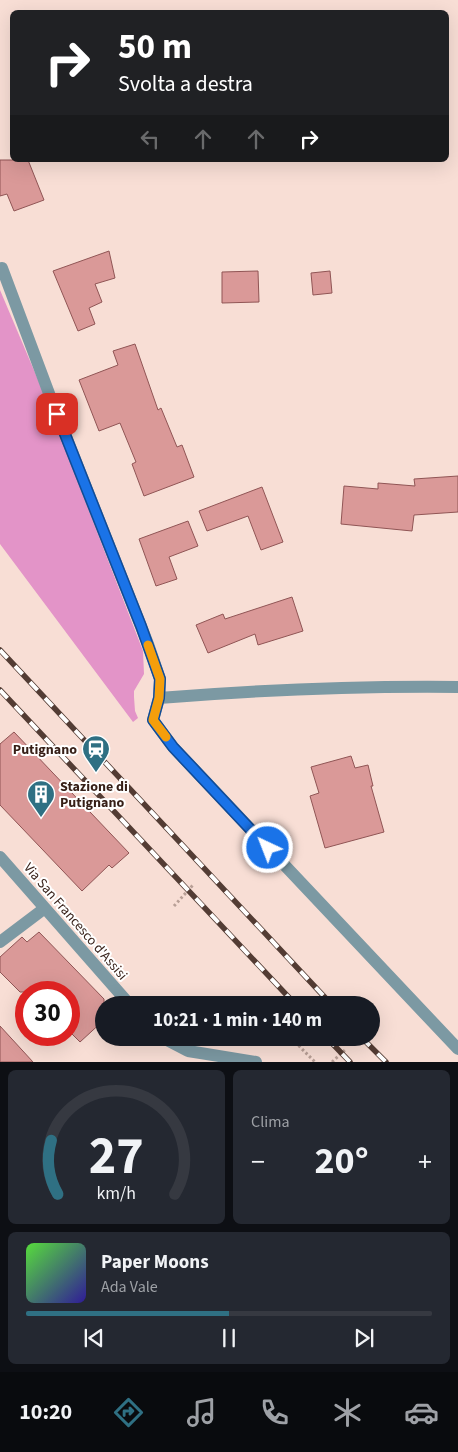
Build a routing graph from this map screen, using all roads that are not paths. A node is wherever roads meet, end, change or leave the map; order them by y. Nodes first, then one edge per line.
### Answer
1 (2, 268) dead end
2 (458, 687) edge
3 (159, 698) junction
4 (0, 857) edge
5 (45, 908) junction
6 (0, 942) edge
7 (122, 996) edge
8 (179, 1046) edge
9 (458, 1050) edge
10 (256, 1062) edge

1 - 3 street
2 - 3 street
3 - 9 street
4 - 5 street, Via San Francesco d'Assisi
5 - 6 street
5 - 7 street, Via San Francesco d'Assisi
8 - 10 street

